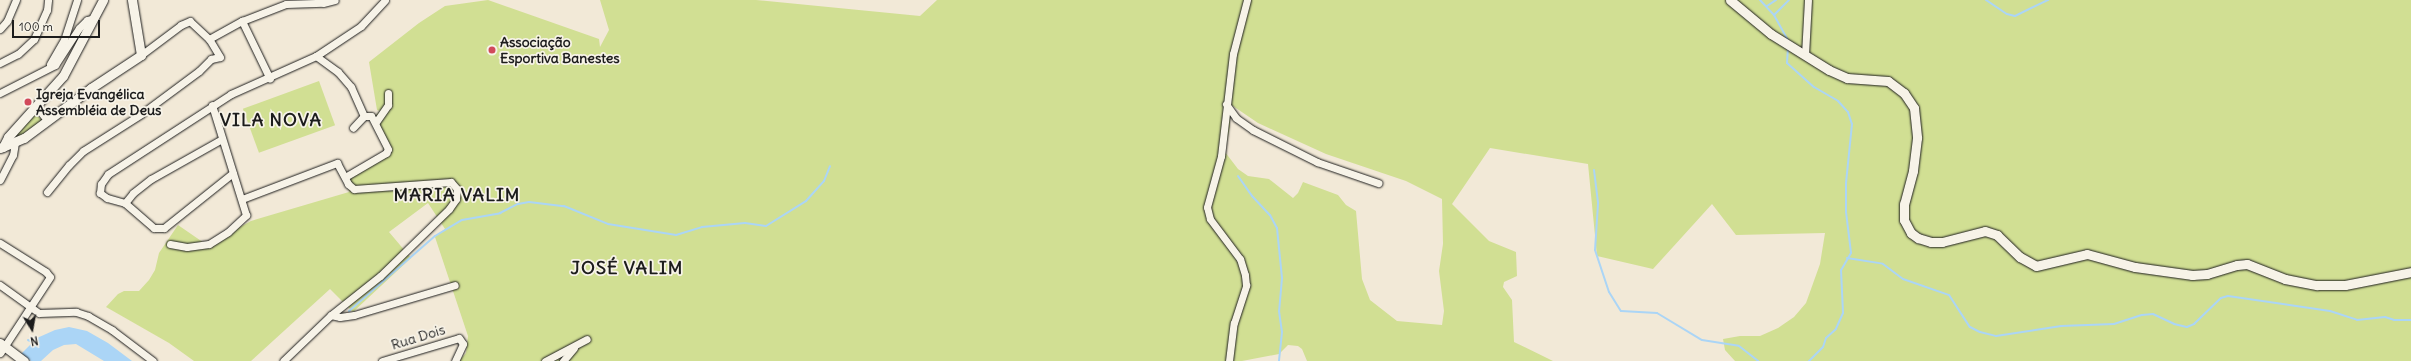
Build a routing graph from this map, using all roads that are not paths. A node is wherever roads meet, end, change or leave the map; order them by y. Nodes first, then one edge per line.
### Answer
1 (16, 0) edge
2 (48, 0) edge
3 (77, 0) edge
4 (103, 0) edge
5 (132, 0) edge
6 (336, 0) edge
7 (385, 0) edge
8 (1247, 0) edge
9 (1730, 0) edge
10 (1808, 0) edge
11 (94, 18) junction
12 (242, 21) junction
13 (0, 30) edge
14 (209, 39) junction
15 (141, 55) junction
16 (1805, 55) junction
17 (316, 56) junction
18 (0, 63) edge
19 (46, 68) junction
20 (270, 79) junction
21 (0, 93) edge
22 (388, 93) dead end
23 (1226, 104) junction
24 (212, 105) junction
25 (36, 106) junction
26 (364, 116) junction
27 (47, 120) junction
28 (376, 122) junction
29 (353, 128) dead end
30 (222, 139) junction
31 (15, 143) junction
32 (1, 147) edge
33 (233, 173) junction
34 (345, 177) junction
35 (0, 180) edge
36 (1378, 183) dead end
37 (47, 192) dead end
38 (242, 199) junction
39 (125, 203) junction
40 (0, 243) edge
41 (170, 244) dead end
42 (2411, 272) edge
43 (0, 285) edge
44 (455, 285) dead end
45 (31, 309) junction
46 (331, 315) junction
47 (587, 339) dead end
48 (578, 344) junction
49 (4, 349) edge
50 (24, 361) edge
51 (153, 361) edge
52 (283, 361) edge
53 (382, 361) edge
54 (455, 361) edge
55 (545, 361) edge
56 (563, 361) edge
57 (1229, 361) edge

1 - 13 street
2 - 18 street
3 - 19 street
4 - 11 main road
5 - 15 main road
6 - 12 street
7 - 17 street
8 - 23 street
9 - 16 main road
10 - 16 street
11 - 19 street
11 - 25 main road
12 - 14 street
12 - 20 street
14 - 15 street
14 - 37 street
15 - 27 main road
16 - 42 main road
17 - 20 street
17 - 26 street
19 - 21 street
20 - 24 street
22 - 28 street
23 - 36 street
23 - 57 street
24 - 30 street
24 - 39 street
25 - 27 street
25 - 32 main road
26 - 28 street
26 - 29 street
27 - 31 main road
28 - 34 street
30 - 33 street
30 - 39 street
31 - 32 main road
31 - 35 street
33 - 38 street
33 - 39 street
34 - 38 street
34 - 46 street
38 - 41 street
40 - 45 street
43 - 45 street
44 - 46 street
45 - 49 street
45 - 51 street
46 - 52 street
47 - 48 street
48 - 55 street
48 - 56 street
49 - 50 main road
53 - 54 street, Rua Dois

